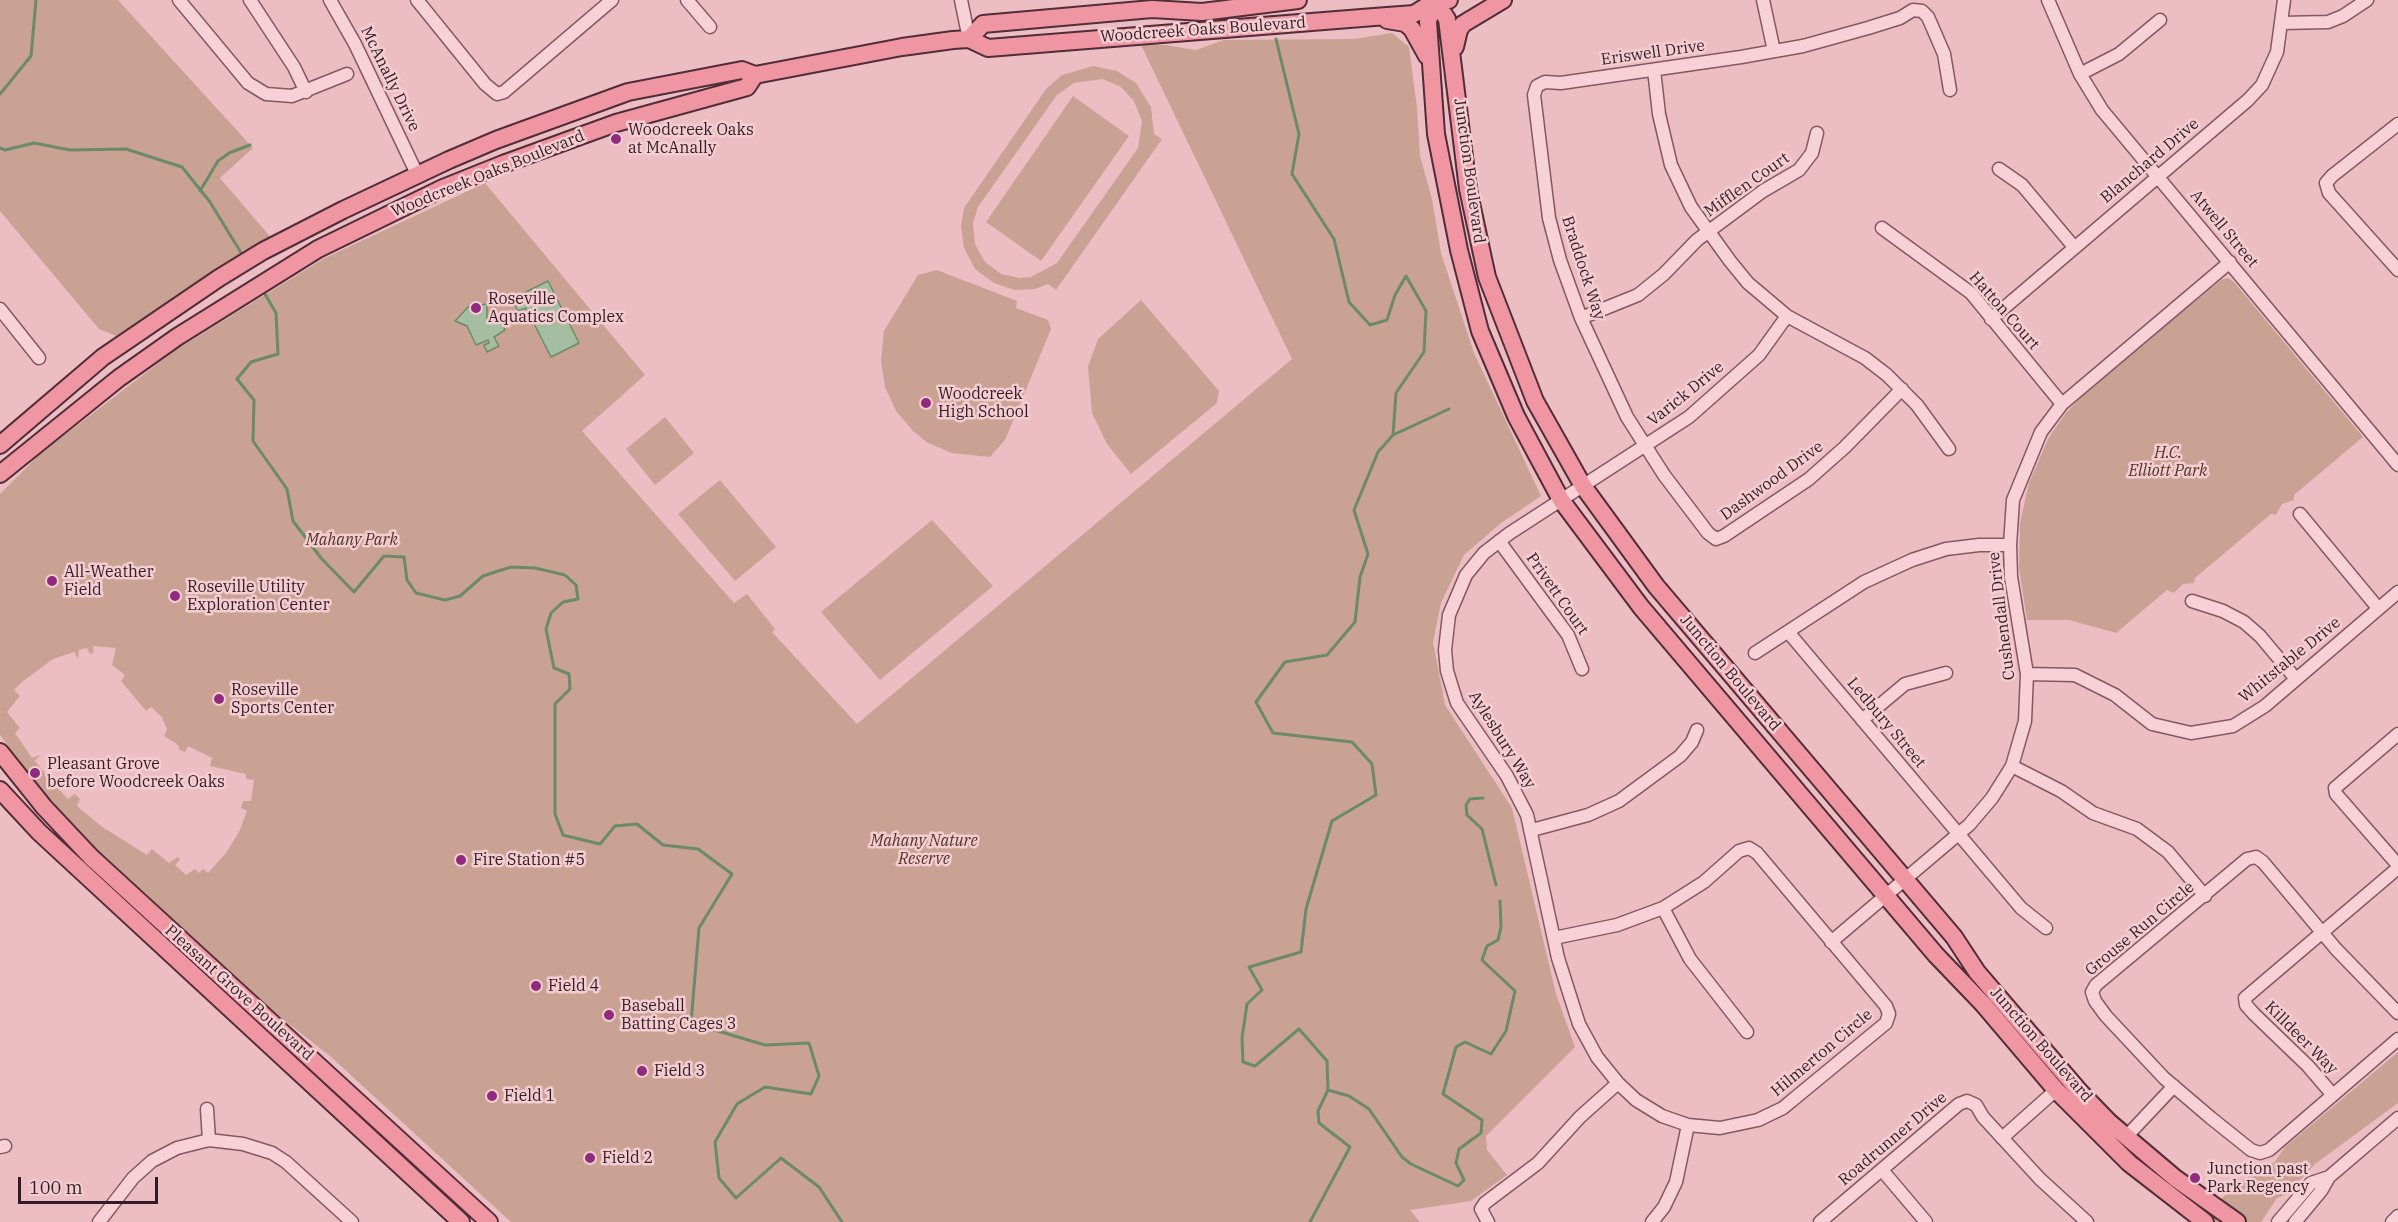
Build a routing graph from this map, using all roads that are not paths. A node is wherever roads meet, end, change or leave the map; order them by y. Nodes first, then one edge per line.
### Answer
1 (178, 0) edge
2 (250, 0) edge
3 (330, 0) edge
4 (417, 0) edge
5 (612, 0) edge
6 (687, 0) edge
7 (961, 0) edge
8 (1298, 0) edge
9 (1438, 0) edge
10 (1503, 0) edge
11 (1763, 0) edge
12 (2048, 0) edge
13 (2284, 0) edge
14 (2367, 0) edge
15 (1374, 17) junction
16 (2160, 20) dead end
17 (2282, 23) junction
18 (710, 27) dead end
19 (969, 39) junction
20 (1774, 51) junction
21 (1453, 54) junction
22 (1430, 61) junction
23 (1654, 70) junction
24 (348, 74) dead end
25 (2080, 74) junction
26 (755, 75) junction
27 (1537, 86) joint
28 (1950, 90) dead end
29 (306, 92) junction
30 (2398, 124) edge
31 (1817, 132) dead end
32 (1999, 169) dead end
33 (417, 174) junction
34 (2158, 175) junction
35 (427, 196) junction
36 (1882, 228) dead end
37 (1709, 231) junction
38 (2074, 247) junction
39 (2230, 262) junction
40 (2398, 270) edge
41 (0, 309) edge
42 (1787, 316) junction
43 (1581, 318) junction
44 (1991, 319) junction
45 (11, 323) junction
46 (0, 332) edge
47 (39, 358) dead end
48 (1902, 389) junction
49 (2062, 404) junction
50 (0, 445) edge
51 (1646, 447) junction
52 (1949, 449) dead end
53 (2394, 451) edge
54 (2398, 465) edge
55 (0, 474) edge
56 (1583, 486) junction
57 (1561, 500) junction
58 (2300, 514) dead end
59 (1499, 541) junction
60 (2010, 545) junction
61 (2398, 592) edge
62 (2192, 601) dead end
63 (2378, 608) junction
64 (1789, 633) junction
65 (1755, 652) dead end
66 (1582, 669) dead end
67 (1946, 673) dead end
68 (2027, 674) junction
69 (2296, 679) junction
70 (1862, 720) junction
71 (1697, 730) dead end
72 (2398, 734) edge
73 (0, 752) edge
74 (0, 765) edge
75 (2012, 766) junction
76 (0, 790) edge
77 (44, 807) junction
78 (1532, 830) junction
79 (1958, 834) junction
80 (2398, 867) edge
81 (1905, 879) junction
82 (1886, 895) junction
83 (2205, 896) junction
84 (1663, 908) junction
85 (2046, 928) dead end
86 (2321, 933) junction
87 (1554, 938) junction
88 (1831, 942) junction
89 (2398, 1012) edge
90 (1747, 1032) dead end
91 (2398, 1039) edge
92 (1618, 1083) junction
93 (2174, 1086) junction
94 (2056, 1089) junction
95 (2332, 1094) junction
96 (207, 1109) dead end
97 (2398, 1118) edge
98 (1688, 1125) junction
99 (2126, 1137) junction
100 (2002, 1138) junction
101 (210, 1140) junction
102 (1882, 1170) junction
103 (2329, 1177) junction
104 (2398, 1216) edge
105 (99, 1222) edge
106 (352, 1222) edge
107 (461, 1222) edge
108 (489, 1222) edge
109 (1488, 1222) edge
110 (1652, 1222) edge
111 (1820, 1222) edge
112 (1926, 1222) edge
113 (2087, 1222) edge
114 (2205, 1222) edge
115 (2236, 1222) edge
116 (2278, 1222) edge
117 (2295, 1222) edge
118 (2391, 1222) edge

1 - 29 street
2 - 29 street
3 - 33 street, McAnally Drive
4 - 5 street
6 - 18 street
7 - 19 street
8 - 19 main road, Woodcreek Oaks Boulevard
9 - 15 main road, Woodcreek Oaks Boulevard
9 - 21 main road, Junction Boulevard
9 - 22 main road, Junction Boulevard
10 - 21 main road
11 - 20 street
12 - 25 street, Atwell Street
13 - 17 street, Blanchard Drive
14 - 17 street
15 - 19 main road, Woodcreek Oaks Boulevard
15 - 22 main road
16 - 25 street
17 - 34 street, Blanchard Drive
19 - 26 main road, Woodcreek Oaks Boulevard
20 - 23 street, Eriswell Drive
20 - 28 street, Eriswell Drive
21 - 56 main road, Junction Boulevard
22 - 57 main road, Junction Boulevard
23 - 27 street, Eriswell Drive
23 - 37 street
24 - 29 street
25 - 34 street, Atwell Street
26 - 33 main road, Woodcreek Oaks Boulevard
26 - 35 main road, Woodcreek Oaks Boulevard
27 - 43 street, Braddock Way
30 - 40 street
31 - 37 street, Mifflen Court
32 - 38 street
33 - 35 main road
33 - 50 main road, Woodcreek Oaks Boulevard
34 - 38 street, Blanchard Drive
34 - 39 street, Atwell Street
35 - 55 main road, Woodcreek Oaks Boulevard
36 - 44 street, Hatton Court
37 - 42 street
37 - 43 street, Mifflen Court
38 - 44 street, Blanchard Drive
39 - 49 street, Cushendall Drive
39 - 53 street, Atwell Street
41 - 45 street
42 - 48 street
42 - 51 street, Varick Drive
43 - 51 street, Braddock Way
44 - 49 street, Hatton Court
45 - 46 street
45 - 47 street
48 - 51 street, Dashwood Drive
48 - 52 street
49 - 60 street, Cushendall Drive
51 - 56 street, Varick Drive
53 - 54 street, Atwell Street
56 - 57 street, Varick Drive
56 - 81 main road, Junction Boulevard
57 - 59 street, Aylesbury Way
57 - 82 main road, Junction Boulevard
58 - 63 street
59 - 66 street, Privett Court
59 - 78 street, Aylesbury Way
60 - 64 street
60 - 68 street, Cushendall Drive
61 - 63 street, Whitstable Drive
62 - 69 street
63 - 69 street, Whitstable Drive
64 - 65 street
64 - 70 street, Ledbury Street
67 - 70 street
68 - 69 street, Whitstable Drive
68 - 75 street, Cushendall Drive
70 - 79 street, Ledbury Street
71 - 78 street
72 - 80 street
73 - 77 main road, Pleasant Grove Boulevard
74 - 77 main road
75 - 79 street, Cushendall Drive
75 - 83 street
76 - 107 main road, Pleasant Grove Boulevard
77 - 108 main road, Pleasant Grove Boulevard
78 - 87 street, Aylesbury Way
79 - 81 street, Cushendall Drive
79 - 85 street, Ledbury Street
80 - 86 street
81 - 82 street, Cushendall Drive
81 - 99 main road, Junction Boulevard
82 - 88 street, Cushendall Drive
82 - 94 main road, Junction Boulevard
83 - 86 street, Grouse Run Circle
83 - 93 street, Grouse Run Circle
84 - 87 street, Hilmerton Circle
84 - 88 street, Hilmerton Circle
84 - 90 street
86 - 89 street, Grouse Run Circle
86 - 95 street, Killdeer Way
87 - 92 street, Hilmerton Circle
88 - 98 street, Hilmerton Circle
91 - 95 street, Grouse Run Circle
92 - 98 street, Hilmerton Circle
92 - 109 street
93 - 95 street, Grouse Run Circle
93 - 99 street
94 - 100 street
94 - 114 main road, Junction Boulevard
96 - 101 street
97 - 103 street
98 - 110 street
99 - 115 main road, Junction Boulevard
100 - 102 street, Roadrunner Drive
100 - 113 street, Roadrunner Drive
101 - 105 street
101 - 106 street
102 - 111 street, Roadrunner Drive
102 - 112 street
103 - 116 street
103 - 117 street
104 - 118 street

